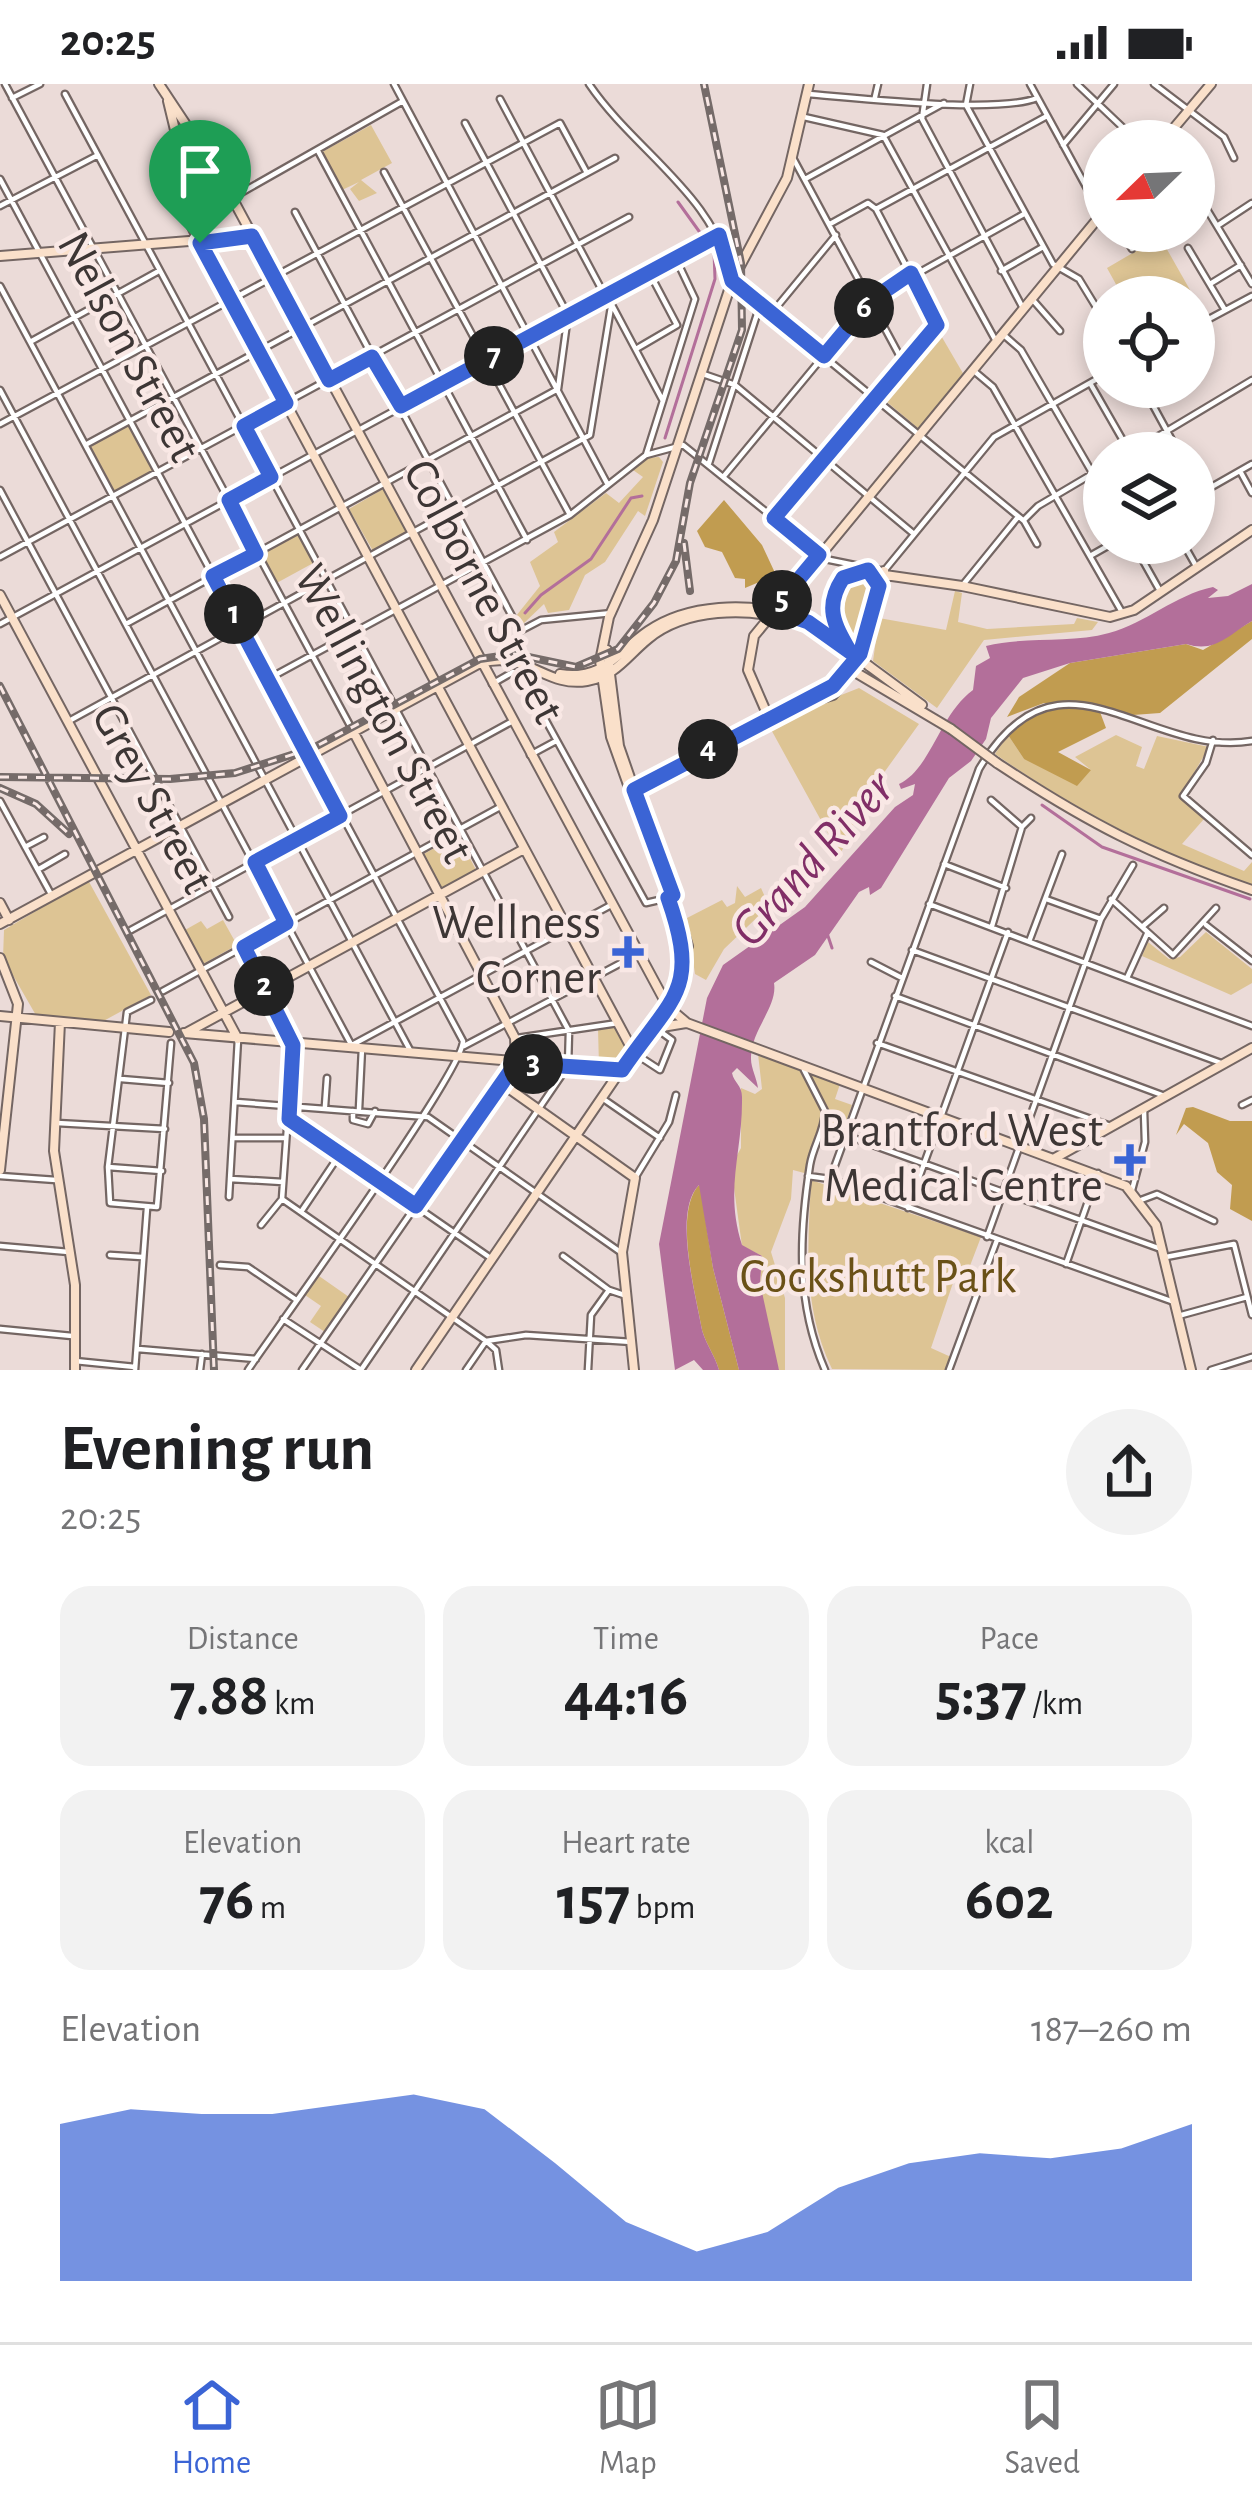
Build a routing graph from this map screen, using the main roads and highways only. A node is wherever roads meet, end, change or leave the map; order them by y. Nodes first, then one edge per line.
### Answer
1 (159, 84) edge
2 (1211, 84) edge
3 (808, 89) edge
4 (165, 94) junction
5 (1181, 120) edge
6 (194, 136) junction
7 (178, 149) junction
8 (206, 152) junction
9 (252, 236) junction
10 (1083, 236) edge
11 (200, 243) junction
12 (0, 256) edge
13 (1252, 530) edge
14 (868, 570) junction
15 (884, 571) junction
16 (879, 586) junction
17 (0, 595) edge
18 (771, 613) junction
19 (850, 652) junction
20 (480, 663) junction
21 (852, 670) junction
22 (603, 673) junction
23 (438, 685) junction
24 (871, 685) junction
25 (833, 695) junction
26 (799, 706) junction
27 (921, 706) junction
28 (769, 716) junction
29 (352, 731) junction
30 (631, 791) junction
31 (524, 849) junction
32 (138, 850) junction
33 (1252, 890) edge
34 (440, 895) junction
35 (0, 903) edge
36 (3, 925) edge
37 (0, 958) edge
38 (669, 1008) junction
39 (223, 1012) junction
40 (0, 1016) edge
41 (16, 1017) junction
42 (60, 1022) junction
43 (687, 1023) junction
44 (656, 1028) junction
45 (170, 1037) road end
46 (238, 1039) junction
47 (1252, 1048) edge
48 (634, 1053) junction
49 (516, 1063) junction
50 (622, 1070) junction
51 (577, 1136) junction
52 (1055, 1158) junction
53 (0, 1173) edge
54 (75, 1366) edge
55 (416, 1370) edge
56 (634, 1370) edge
57 (1191, 1370) edge

1 - 4 main road, Colborne Street
2 - 5 main road
3 - 22 main road
4 - 6 main road, Colborne Street
4 - 7 main road
6 - 7 main road
6 - 8 main road, Colborne Street
7 - 8 main road
7 - 11 main road
8 - 9 main road, Colborne Street
9 - 11 main road
9 - 20 main road, Colborne Street
10 - 18 main road
11 - 12 main road
11 - 23 main road
13 - 15 main road
14 - 15 main road
14 - 16 main road
14 - 19 main road
15 - 16 main road
16 - 21 main road
17 - 32 main road, Grey Street
18 - 19 main road
18 - 22 main road
18 - 28 main road
19 - 27 main road, bridge
20 - 22 main road
20 - 23 main road
20 - 38 main road, Colborne Street
21 - 24 main road
21 - 25 main road
21 - 26 main road
22 - 30 main road
23 - 29 main road
23 - 31 main road
24 - 25 main road
24 - 27 main road
25 - 26 main road
26 - 28 main road
27 - 33 main road, bridge
28 - 30 main road
29 - 32 main road
29 - 34 main road, Wellington Street
30 - 38 main road
31 - 34 main road
31 - 48 main road
32 - 36 main road
32 - 39 main road, Grey Street
34 - 39 main road
34 - 49 main road, Wellington Street
35 - 36 main road
37 - 41 main road
38 - 43 main road
38 - 44 main road
38 - 48 main road
39 - 46 main road, Grey Street
39 - 46 main road
40 - 41 main road
41 - 42 main road
41 - 53 main road
42 - 45 main road
42 - 54 main road
43 - 44 main road
43 - 52 main road
44 - 48 main road
46 - 49 main road
47 - 52 main road
48 - 50 main road
49 - 50 main road
49 - 51 main road
50 - 51 main road
51 - 55 main road
51 - 56 main road
52 - 57 main road

